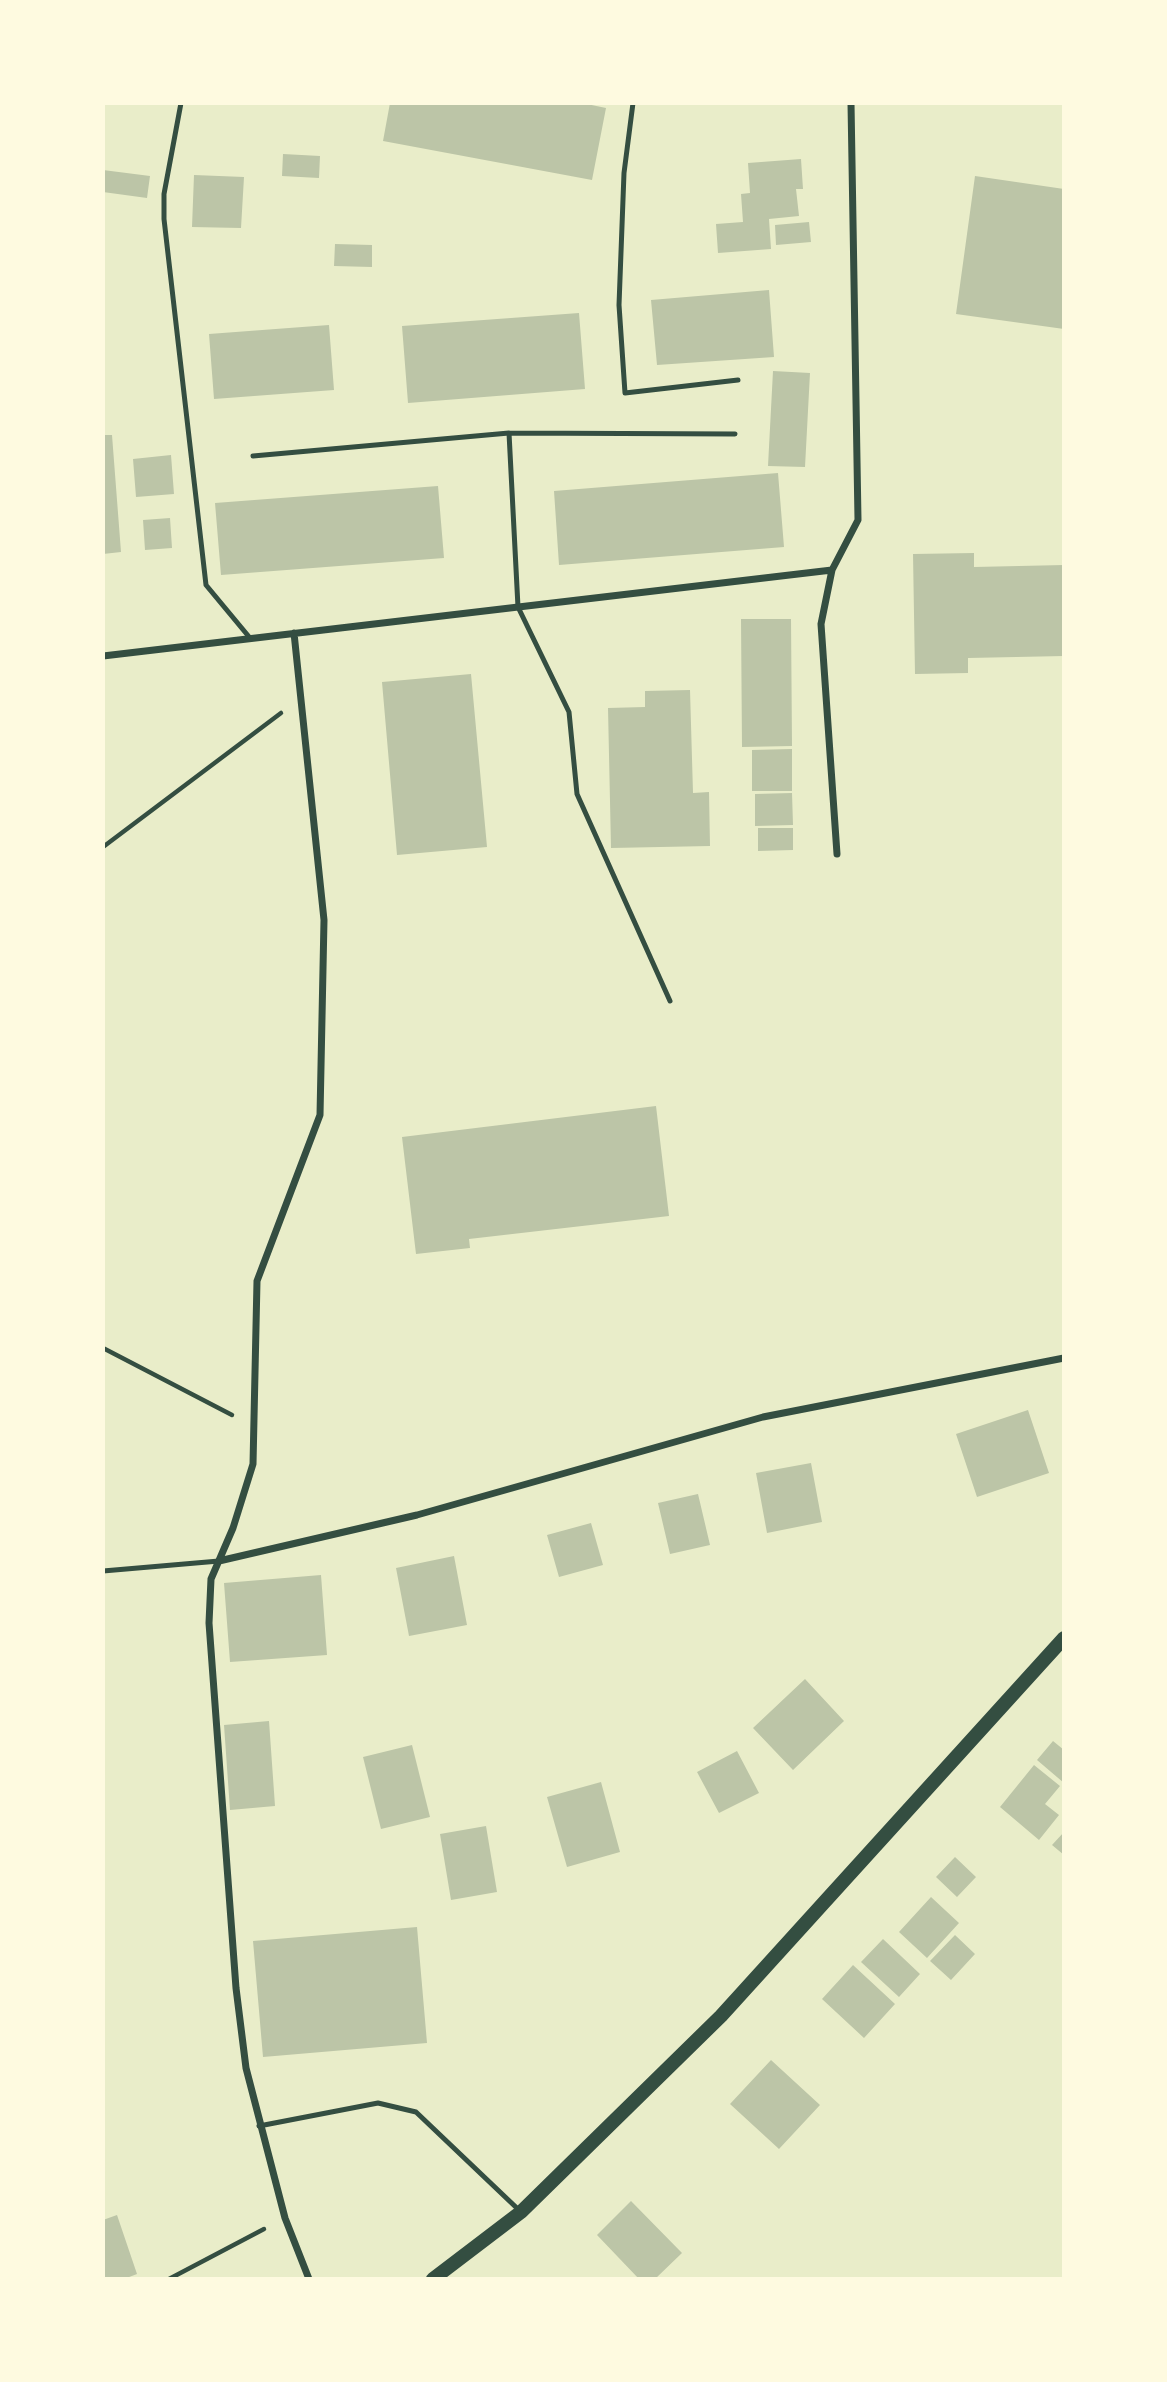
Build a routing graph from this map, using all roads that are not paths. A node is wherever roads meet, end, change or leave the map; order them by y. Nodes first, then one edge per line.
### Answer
1 (181, 103) edge
2 (633, 103) edge
3 (851, 103) edge
4 (738, 380) dead end
5 (509, 433) junction
6 (735, 434) dead end
7 (253, 456) dead end
8 (832, 570) junction
9 (518, 607) junction
10 (295, 633) junction
11 (250, 638) junction
12 (103, 656) edge
13 (836, 854) dead end
14 (670, 1001) dead end
15 (1064, 1358) edge
16 (219, 1561) junction
17 (103, 1571) edge
18 (1064, 1639) edge
19 (259, 2126) junction
20 (521, 2212) junction
21 (309, 2279) edge
22 (433, 2279) edge

1 - 11 lane
2 - 4 lane
3 - 8 street
5 - 6 lane
5 - 7 lane
5 - 9 lane
8 - 9 street
8 - 13 street
9 - 10 street
9 - 14 lane
10 - 11 street
10 - 16 street
11 - 12 street
15 - 16 street
16 - 17 lane
16 - 19 street
18 - 20 main road
19 - 20 lane
19 - 21 street
20 - 22 main road

